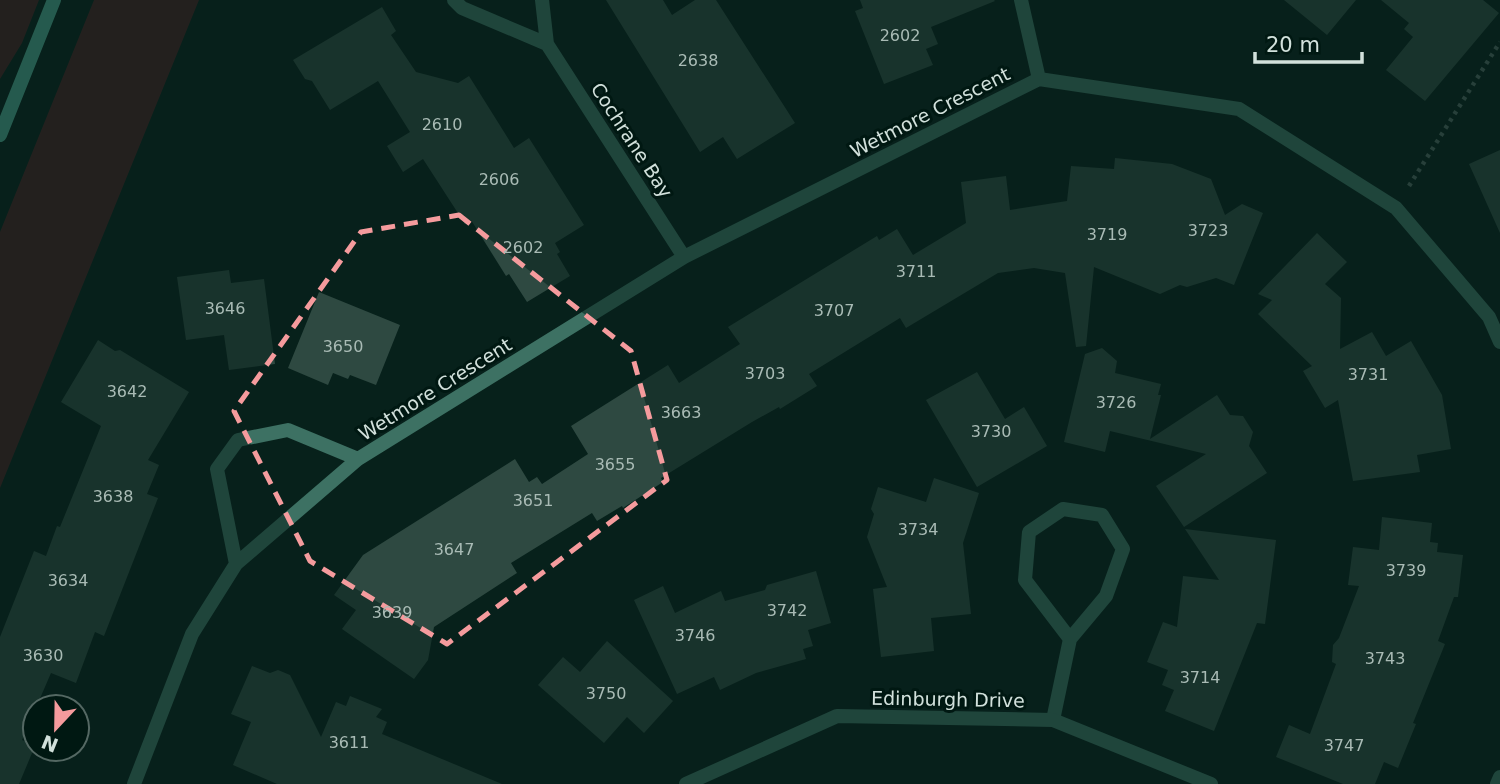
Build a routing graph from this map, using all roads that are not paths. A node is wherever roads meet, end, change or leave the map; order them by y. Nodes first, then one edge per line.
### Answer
1 (54, 0) edge
2 (454, 0) edge
3 (542, 0) edge
4 (1021, 0) edge
5 (547, 44) junction
6 (1039, 79) junction
7 (0, 135) edge
8 (684, 257) junction
9 (1494, 314) edge
10 (1500, 342) edge
11 (358, 459) junction
12 (236, 564) junction
13 (1070, 639) junction
14 (1053, 720) junction
15 (1500, 777) edge
16 (134, 784) edge
17 (686, 784) edge
18 (1211, 784) edge
19 (1497, 784) edge

1 - 7 main road
2 - 5 street
3 - 5 street, Cochrane Bay
4 - 6 street
5 - 8 street, Cochrane Bay
6 - 8 street, Wetmore Crescent
6 - 9 street, Wetmore Crescent
8 - 11 street, Wetmore Crescent
9 - 10 street, Wetmore Crescent
11 - 12 street, Wetmore Crescent
11 - 12 street, Wetmore Crescent
12 - 16 street, Wetmore Crescent
13 - 13 street
13 - 14 street
14 - 17 street, Edinburgh Drive
14 - 18 street, Edinburgh Drive
15 - 19 street

